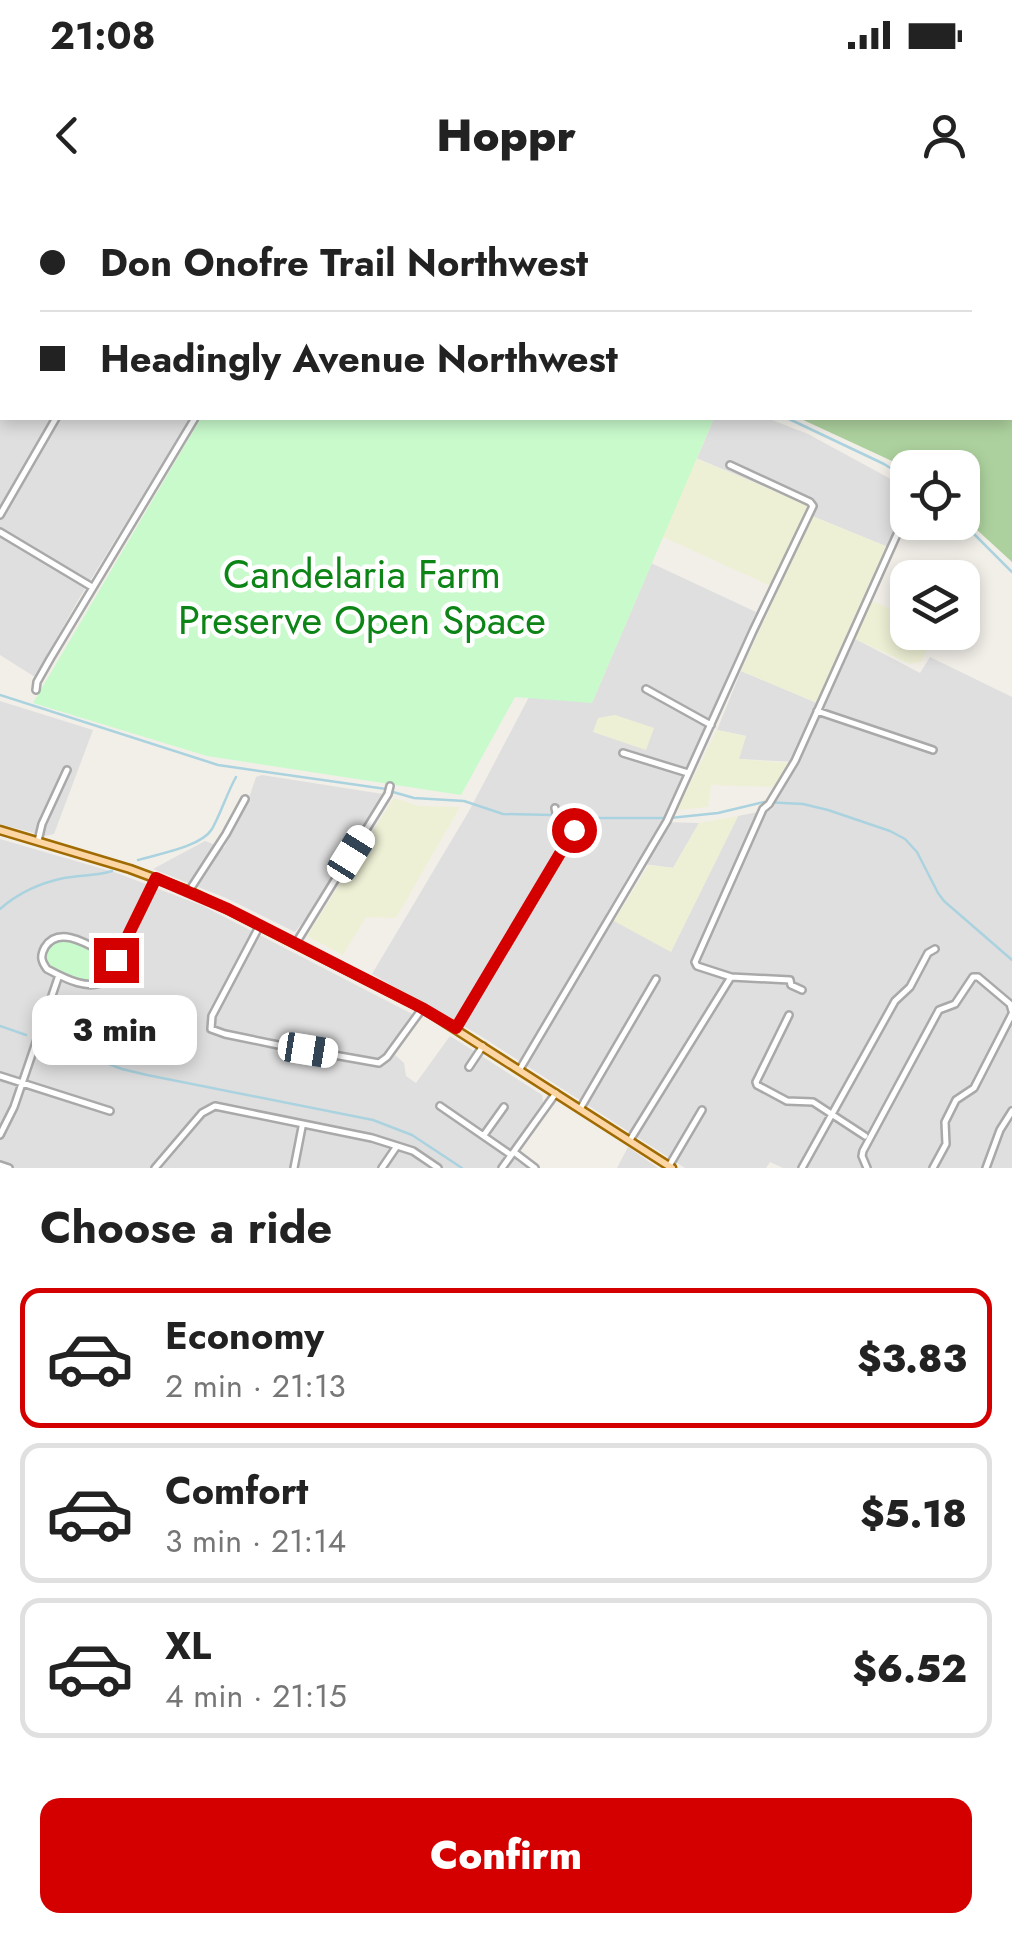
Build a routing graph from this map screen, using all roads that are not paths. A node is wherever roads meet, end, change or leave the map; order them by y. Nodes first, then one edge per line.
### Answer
1 (55, 420) edge
2 (194, 420) edge
3 (730, 465) dead end
4 (1, 510) edge
5 (0, 532) edge
6 (895, 540) edge
7 (93, 588) junction
8 (36, 690) dead end
9 (646, 690) dead end
10 (818, 711) junction
11 (711, 725) junction
12 (932, 750) dead end
13 (624, 752) dead end
14 (67, 770) dead end
15 (688, 772) junction
16 (390, 786) dead end
17 (244, 798) dead end
18 (555, 812) dead end
19 (0, 830) edge
20 (38, 841) junction
21 (156, 878) junction
22 (189, 891) junction
23 (260, 925) junction
24 (296, 943) junction
25 (935, 949) dead end
26 (116, 960) junction
27 (58, 975) junction
28 (731, 978) junction
29 (656, 979) dead end
30 (802, 990) dead end
31 (422, 1008) junction
32 (1012, 1012) edge
33 (789, 1015) dead end
34 (456, 1028) junction
35 (482, 1046) junction
36 (469, 1067) dead end
37 (520, 1070) junction
38 (0, 1076) edge
39 (22, 1083) junction
40 (556, 1093) junction
41 (440, 1106) dead end
42 (504, 1107) dead end
43 (580, 1108) junction
44 (702, 1110) dead end
45 (1012, 1111) edge
46 (110, 1112) dead end
47 (831, 1114) junction
48 (302, 1126) junction
49 (0, 1135) edge
50 (484, 1135) junction
51 (865, 1136) dead end
52 (630, 1140) junction
53 (398, 1146) junction
54 (512, 1154) junction
55 (0, 1165) edge
56 (670, 1167) edge
57 (9, 1168) edge
58 (154, 1168) edge
59 (294, 1168) edge
60 (382, 1168) edge
61 (438, 1168) edge
62 (502, 1168) edge
63 (535, 1168) edge
64 (802, 1168) edge
65 (867, 1168) edge
66 (933, 1168) edge
67 (986, 1168) edge

1 - 4 street
2 - 7 street
3 - 11 street
5 - 7 street
6 - 10 street
7 - 8 street
9 - 11 street
10 - 12 street
10 - 28 street
11 - 15 street
13 - 15 street
14 - 20 street
15 - 37 street
16 - 24 street
17 - 22 street
18 - 34 street
19 - 20 main road
20 - 21 main road
21 - 22 main road
21 - 26 street
22 - 23 main road
23 - 24 main road
23 - 31 street
24 - 31 main road
25 - 47 street
26 - 27 street
26 - 27 street
27 - 39 street
28 - 30 street
28 - 52 street
29 - 43 street
31 - 34 main road
32 - 65 street
32 - 66 street
33 - 47 street
34 - 35 main road
35 - 36 street
35 - 37 main road
37 - 40 main road
38 - 39 street
39 - 46 street
39 - 49 street
40 - 43 main road
40 - 54 street
41 - 50 street
42 - 50 street
43 - 52 main road
44 - 56 street
45 - 67 street
47 - 51 street
47 - 64 street
48 - 53 street
48 - 58 street
48 - 59 street
50 - 54 street
52 - 56 main road
53 - 60 street
53 - 61 street
54 - 62 street
54 - 63 street
55 - 57 street

